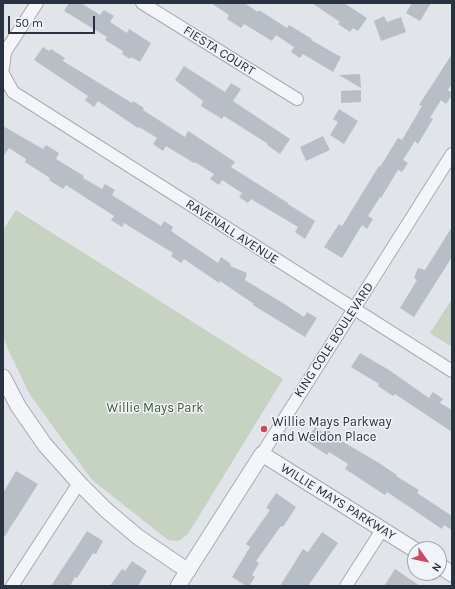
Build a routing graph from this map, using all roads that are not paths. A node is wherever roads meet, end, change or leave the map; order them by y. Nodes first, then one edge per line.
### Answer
1 (37, 3) edge
2 (142, 3) edge
3 (3, 68) edge
4 (3, 74) edge
5 (297, 99) dead end
6 (452, 154) edge
7 (354, 310) junction
8 (452, 371) edge
9 (3, 377) edge
10 (262, 454) junction
11 (79, 483) junction
12 (382, 530) junction
13 (407, 545) edge
14 (188, 571) junction
15 (12, 586) edge
16 (178, 586) edge
17 (346, 586) edge

1 - 3 street
2 - 5 street, FIESTA COURT
4 - 7 street, RAVENALL AVENUE
6 - 7 street, KING COLE BOULEVARD
7 - 8 street, RAVENALL AVENUE
7 - 10 street, KING COLE BOULEVARD
9 - 11 street
10 - 12 street, WILLIE MAYS PARKWAY
10 - 14 street, KING COLE BOULEVARD
11 - 14 street
11 - 15 street
12 - 13 street, WILLIE MAYS PARKWAY
12 - 17 street
14 - 16 street, KING COLE BOULEVARD

